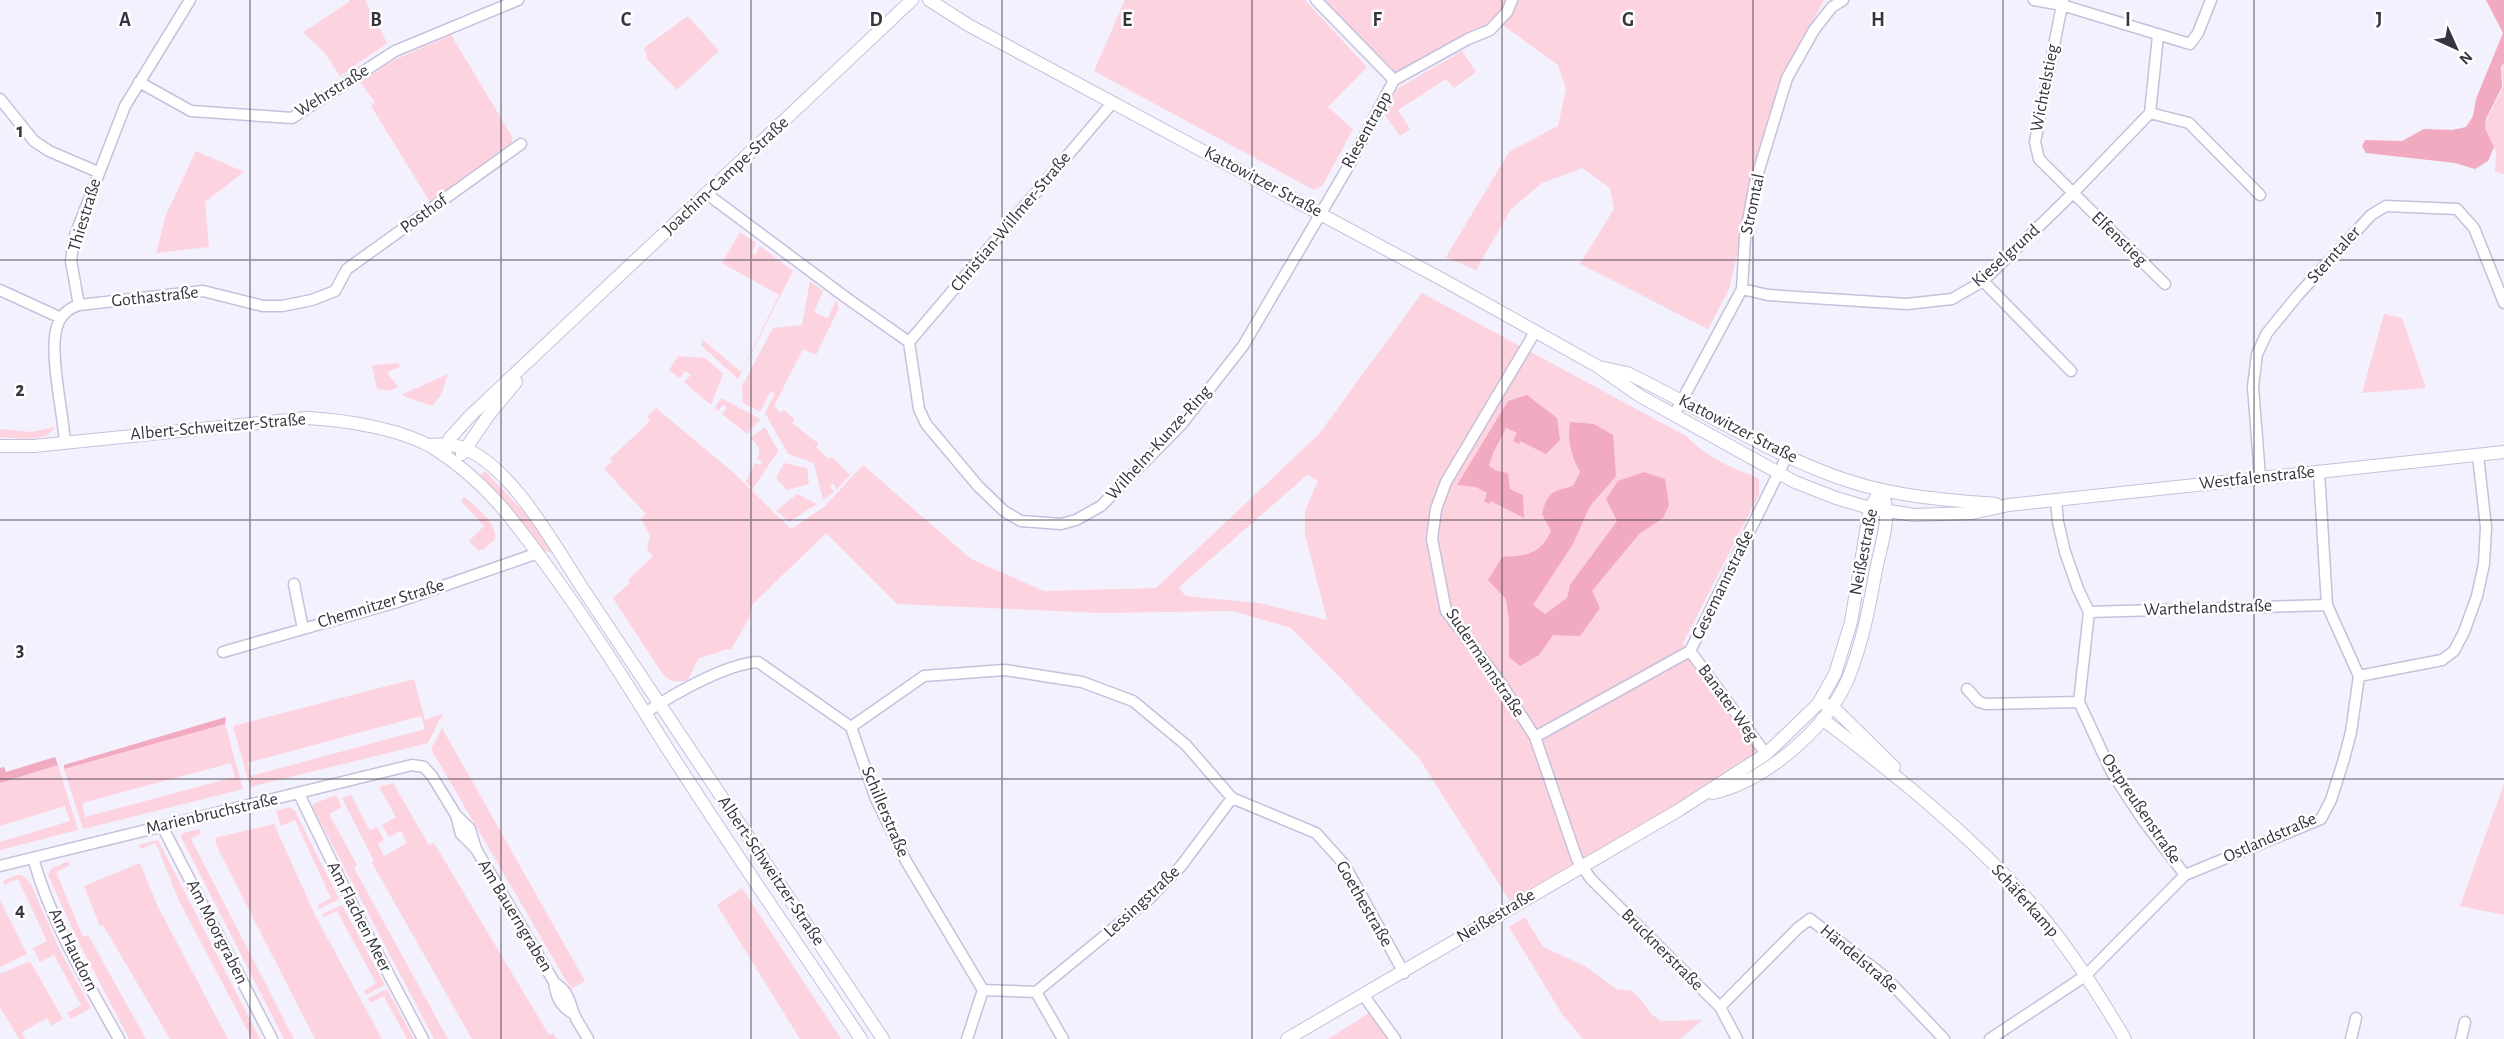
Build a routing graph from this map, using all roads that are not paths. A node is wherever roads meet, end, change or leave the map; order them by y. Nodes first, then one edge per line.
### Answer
1 (190, 0) edge
2 (518, 0) edge
3 (912, 0) edge
4 (929, 0) edge
5 (1316, 0) edge
6 (1512, 0) edge
7 (1843, 0) edge
8 (2034, 0) edge
9 (2211, 0) edge
10 (2063, 2) edge
11 (2158, 36) junction
12 (1394, 80) junction
13 (139, 82) junction
14 (0, 99) edge
15 (1113, 102) junction
16 (2150, 113) junction
17 (521, 144) dead end
18 (98, 172) junction
19 (2073, 193) junction
20 (707, 194) junction
21 (2260, 195) dead end
22 (1321, 213) junction
23 (1983, 281) junction
24 (2165, 284) dead end
25 (1742, 289) junction
26 (0, 290) edge
27 (335, 291) joint
28 (2504, 303) edge
29 (79, 305) junction
30 (61, 318) junction
31 (1535, 332) junction
32 (909, 342) junction
33 (540, 353) junction
34 (1597, 366) junction
35 (2070, 371) dead end
36 (1682, 400) junction
37 (1674, 415) junction
38 (65, 442) junction
39 (447, 444) junction
40 (2, 445) edge
41 (427, 445) junction
42 (466, 449) junction
43 (2504, 452) edge
44 (2478, 455) junction
45 (1787, 456) junction
46 (448, 458) junction
47 (2319, 471) junction
48 (1778, 474) junction
49 (2260, 477) junction
50 (1881, 490) junction
51 (2056, 501) junction
52 (2009, 505) junction
53 (1870, 508) junction
54 (1887, 511) junction
55 (538, 553) junction
56 (567, 563) junction
57 (294, 584) dead end
58 (2327, 605) junction
59 (2089, 612) junction
60 (303, 629) junction
61 (1690, 651) junction
62 (223, 652) dead end
63 (2360, 676) junction
64 (1967, 689) dead end
65 (2079, 702) junction
66 (660, 703) junction
67 (1818, 704) junction
68 (1832, 706) junction
69 (645, 713) junction
70 (1822, 719) junction
71 (850, 727) junction
72 (1535, 737) junction
73 (1765, 752) junction
74 (423, 767) joint
75 (1904, 780) junction
76 (299, 794) junction
77 (1706, 794) junction
78 (1232, 798) junction
79 (162, 826) junction
80 (33, 858) junction
81 (0, 866) edge
82 (1582, 866) junction
83 (2186, 875) junction
84 (1404, 972) junction
85 (2085, 976) junction
86 (982, 990) junction
87 (1036, 992) junction
88 (1364, 996) junction
89 (1720, 1007) junction
90 (2356, 1018) dead end
91 (2465, 1022) dead end
92 (119, 1039) edge
93 (272, 1039) edge
94 (423, 1039) edge
95 (588, 1039) edge
96 (861, 1039) edge
97 (883, 1039) edge
98 (967, 1039) edge
99 (1063, 1039) edge
100 (1287, 1039) edge
101 (1395, 1039) edge
102 (1737, 1039) edge
103 (1944, 1039) edge
104 (1990, 1039) edge
105 (2125, 1039) edge
106 (2351, 1039) edge
107 (2462, 1039) edge

1 - 13 street, Thiestraße
2 - 13 street, Wehrstraße
3 - 20 street, Joachim-Campe-Straße
4 - 15 street, Kattowitzer Straße
5 - 12 street
6 - 12 street, Riesentrapp
7 - 25 street, Stromtal
8 - 10 street
9 - 11 street
10 - 11 street
10 - 19 street, Wichtelstieg
11 - 16 street
12 - 22 street, Riesentrapp
13 - 18 street, Thiestraße
14 - 18 street
15 - 22 street, Kattowitzer Straße
15 - 32 street, Christian-Willmer-Straße
16 - 19 street, Kieselgrund
16 - 21 street
17 - 27 street, Posthof
18 - 29 street, Thiestraße
19 - 23 street, Kieselgrund
19 - 24 street, Elfenstieg
20 - 32 street
20 - 33 street, Joachim-Campe-Straße
22 - 31 street, Kattowitzer Straße
22 - 32 street, Wilhelm-Kunze-Ring
23 - 25 street, Kieselgrund
23 - 35 street
25 - 36 street, Stromtal
26 - 30 street
27 - 29 street, Gothastraße
28 - 49 street, Sterntaler
29 - 30 street
30 - 38 street
31 - 34 street, Kattowitzer Straße
31 - 72 street, Sudermannstraße
33 - 39 street, Joachim-Campe-Straße
33 - 42 street, Joachim-Campe-Straße
34 - 36 street, Kattowitzer Straße
34 - 37 street, Kattowitzer Straße
36 - 37 street, Stromtal
36 - 45 street, Kattowitzer Straße
37 - 48 street, Kattowitzer Straße
38 - 40 street, Albert-Schweitzer-Straße
38 - 41 street, Albert-Schweitzer-Straße
39 - 41 street, Albert-Schweitzer-Straße
39 - 42 street, Albert-Schweitzer-Straße
39 - 46 street
41 - 46 street, Albert-Schweitzer-Straße
42 - 46 street, Joachim-Campe-Straße
42 - 56 street, Albert-Schweitzer-Straße
43 - 44 street, Westfalenstraße
44 - 47 street, Westfalenstraße
44 - 63 street
45 - 48 street, Gesemannstraße
45 - 50 street, Kattowitzer Straße
46 - 55 street, Albert-Schweitzer-Straße
47 - 49 street, Westfalenstraße
47 - 58 street
48 - 53 street, Kattowitzer Straße
48 - 61 street, Gesemannstraße
49 - 51 street, Westfalenstraße
50 - 52 street, Westfalenstraße
50 - 53 street, Neißestraße
50 - 54 street, Neißestraße
51 - 52 street, Westfalenstraße
51 - 59 street
52 - 54 street, Westfalenstraße
53 - 54 street, Westfalenstraße
53 - 67 street, Neißestraße
54 - 68 street, Neißestraße
55 - 56 street
55 - 60 street, Chemnitzer Straße
55 - 69 street, Albert-Schweitzer-Straße
56 - 66 street, Albert-Schweitzer-Straße
57 - 60 street
58 - 59 street, Warthelandstraße
58 - 63 street
59 - 65 street
60 - 62 street, Chemnitzer Straße
61 - 72 street, Gesemannstraße
61 - 73 street, Banater Weg
63 - 83 street, Ostlandstraße
64 - 65 street
65 - 83 street, Ostpreußenstraße
66 - 69 street
66 - 71 street
66 - 97 street, Albert-Schweitzer-Straße
67 - 68 street
67 - 70 street
67 - 73 street, Neißestraße
68 - 70 street, Neißestraße
68 - 75 street, Schäferkamp
69 - 96 street, Albert-Schweitzer-Straße
70 - 75 street, Schäferkamp
70 - 77 street, Neißestraße
71 - 78 street, Goethestraße
71 - 86 street, Schillerstraße
72 - 82 street, Sudermannstraße
73 - 77 street, Neißestraße
74 - 76 street, Marienbruchstraße
74 - 95 street, Am Bauerngraben
75 - 85 street, Schäferkamp
76 - 79 street, Marienbruchstraße
76 - 94 street, Am Flachen Meer
77 - 82 street, Neißestraße
78 - 84 street, Goethestraße
78 - 87 street, Lessingstraße
79 - 80 street, Marienbruchstraße
79 - 93 street, Am Moorgraben
80 - 81 street, Marienbruchstraße
80 - 92 street, Am Haudorn
82 - 84 street, Neißestraße
82 - 89 street, Brucknerstraße
83 - 85 street, Ostlandstraße
84 - 88 street, Neißestraße
85 - 104 street
85 - 105 street, Schäferkamp
86 - 87 street
86 - 98 street
87 - 99 street
88 - 100 street, Neißestraße
88 - 101 street
89 - 102 street, Brucknerstraße
89 - 103 street, Händelstraße
90 - 106 street
91 - 107 street

